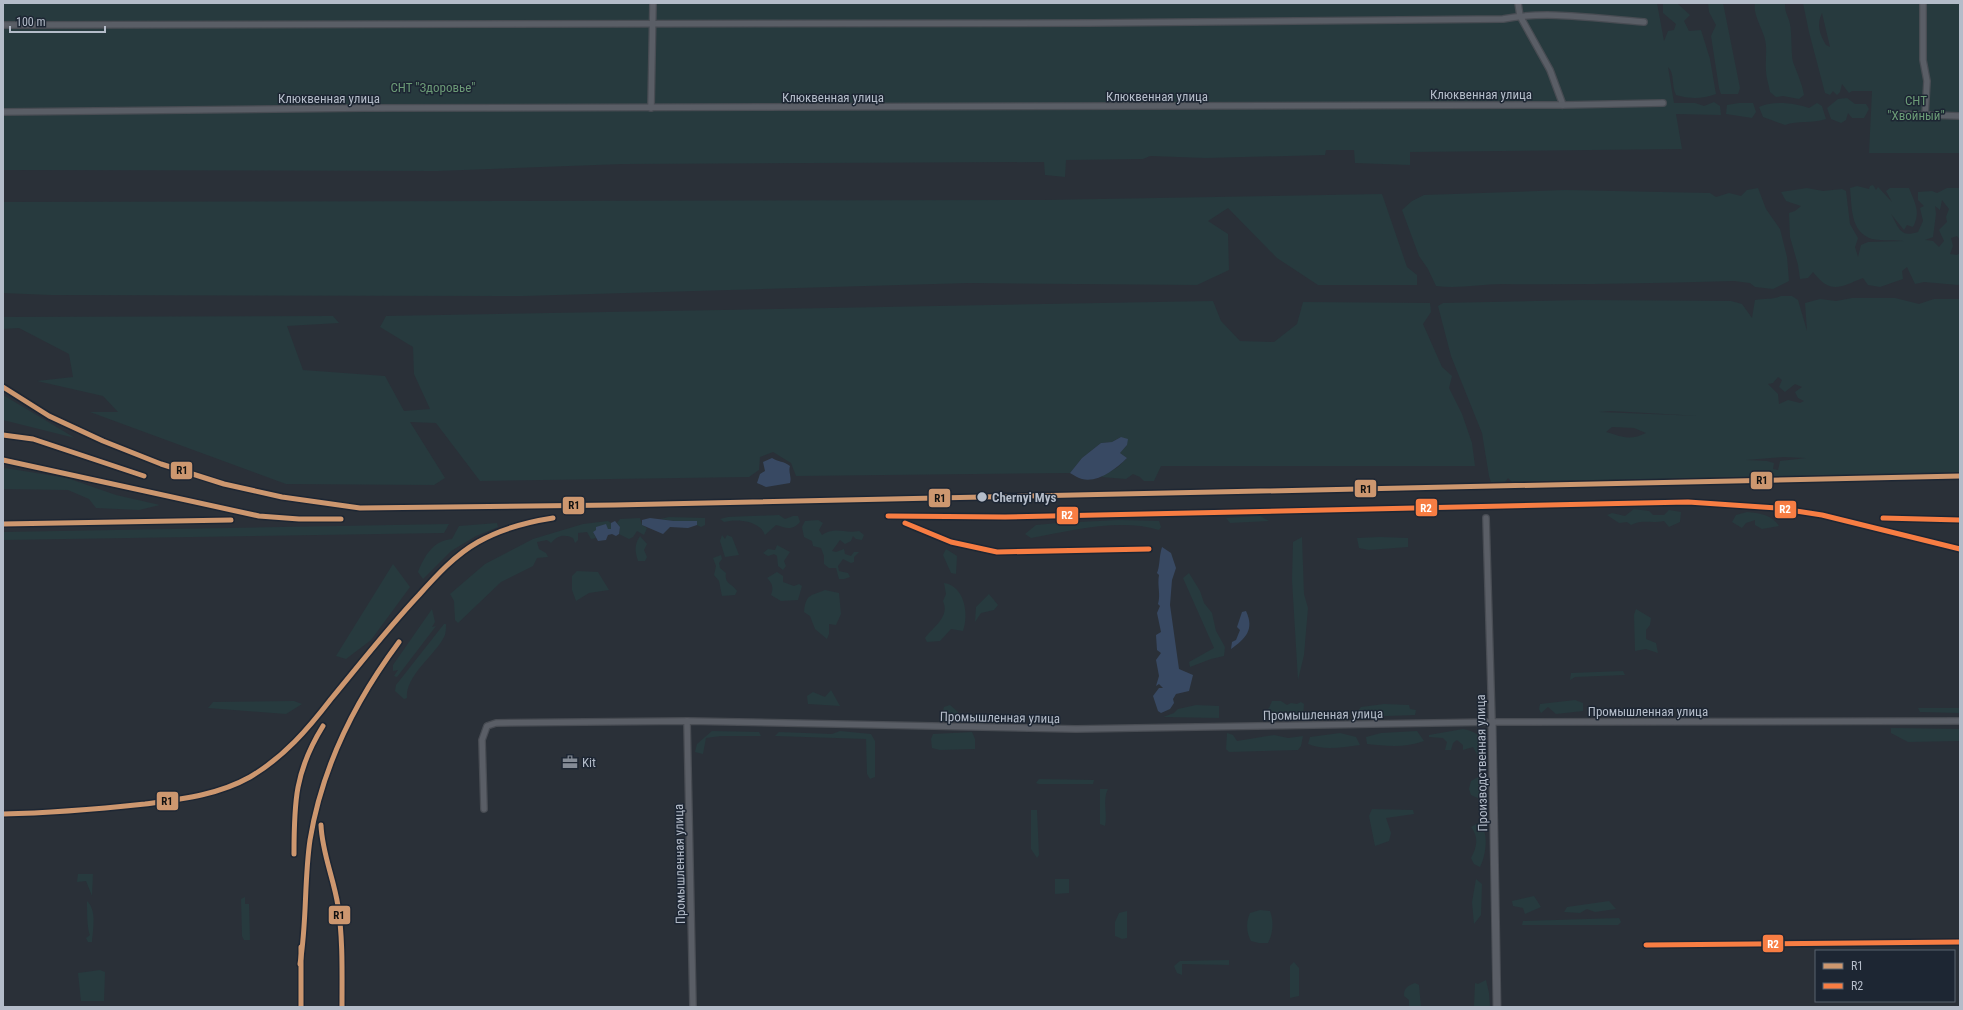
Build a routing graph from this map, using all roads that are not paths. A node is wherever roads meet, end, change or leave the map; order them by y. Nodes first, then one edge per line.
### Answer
1 (653, 3) edge
2 (1518, 3) edge
3 (1923, 3) edge
4 (1520, 16) junction
5 (1644, 22) dead end
6 (651, 24) junction
7 (3, 25) edge
8 (1663, 102) dead end
9 (1563, 105) junction
10 (652, 108) junction
11 (3, 112) edge
12 (1900, 114) dead end
13 (1925, 116) junction
14 (1960, 116) edge
15 (1486, 518) dead end
16 (687, 721) junction
17 (1960, 721) edge
18 (1492, 722) junction
19 (484, 809) dead end
20 (693, 1007) edge
21 (1497, 1007) edge

1 - 6 street
2 - 4 street
3 - 13 street
4 - 5 street
4 - 6 street
4 - 9 street
6 - 7 street
6 - 10 street
8 - 9 street, Клюквенная улица
9 - 10 street, Клюквенная улица
10 - 11 street, Клюквенная улица
12 - 13 street
13 - 14 street
15 - 18 street, Производственная улица
16 - 18 street, Промышленная улица
16 - 19 street, Промышленная улица
16 - 20 street, Промышленная улица
17 - 18 street, Промышленная улица
18 - 21 street, Производственная улица

